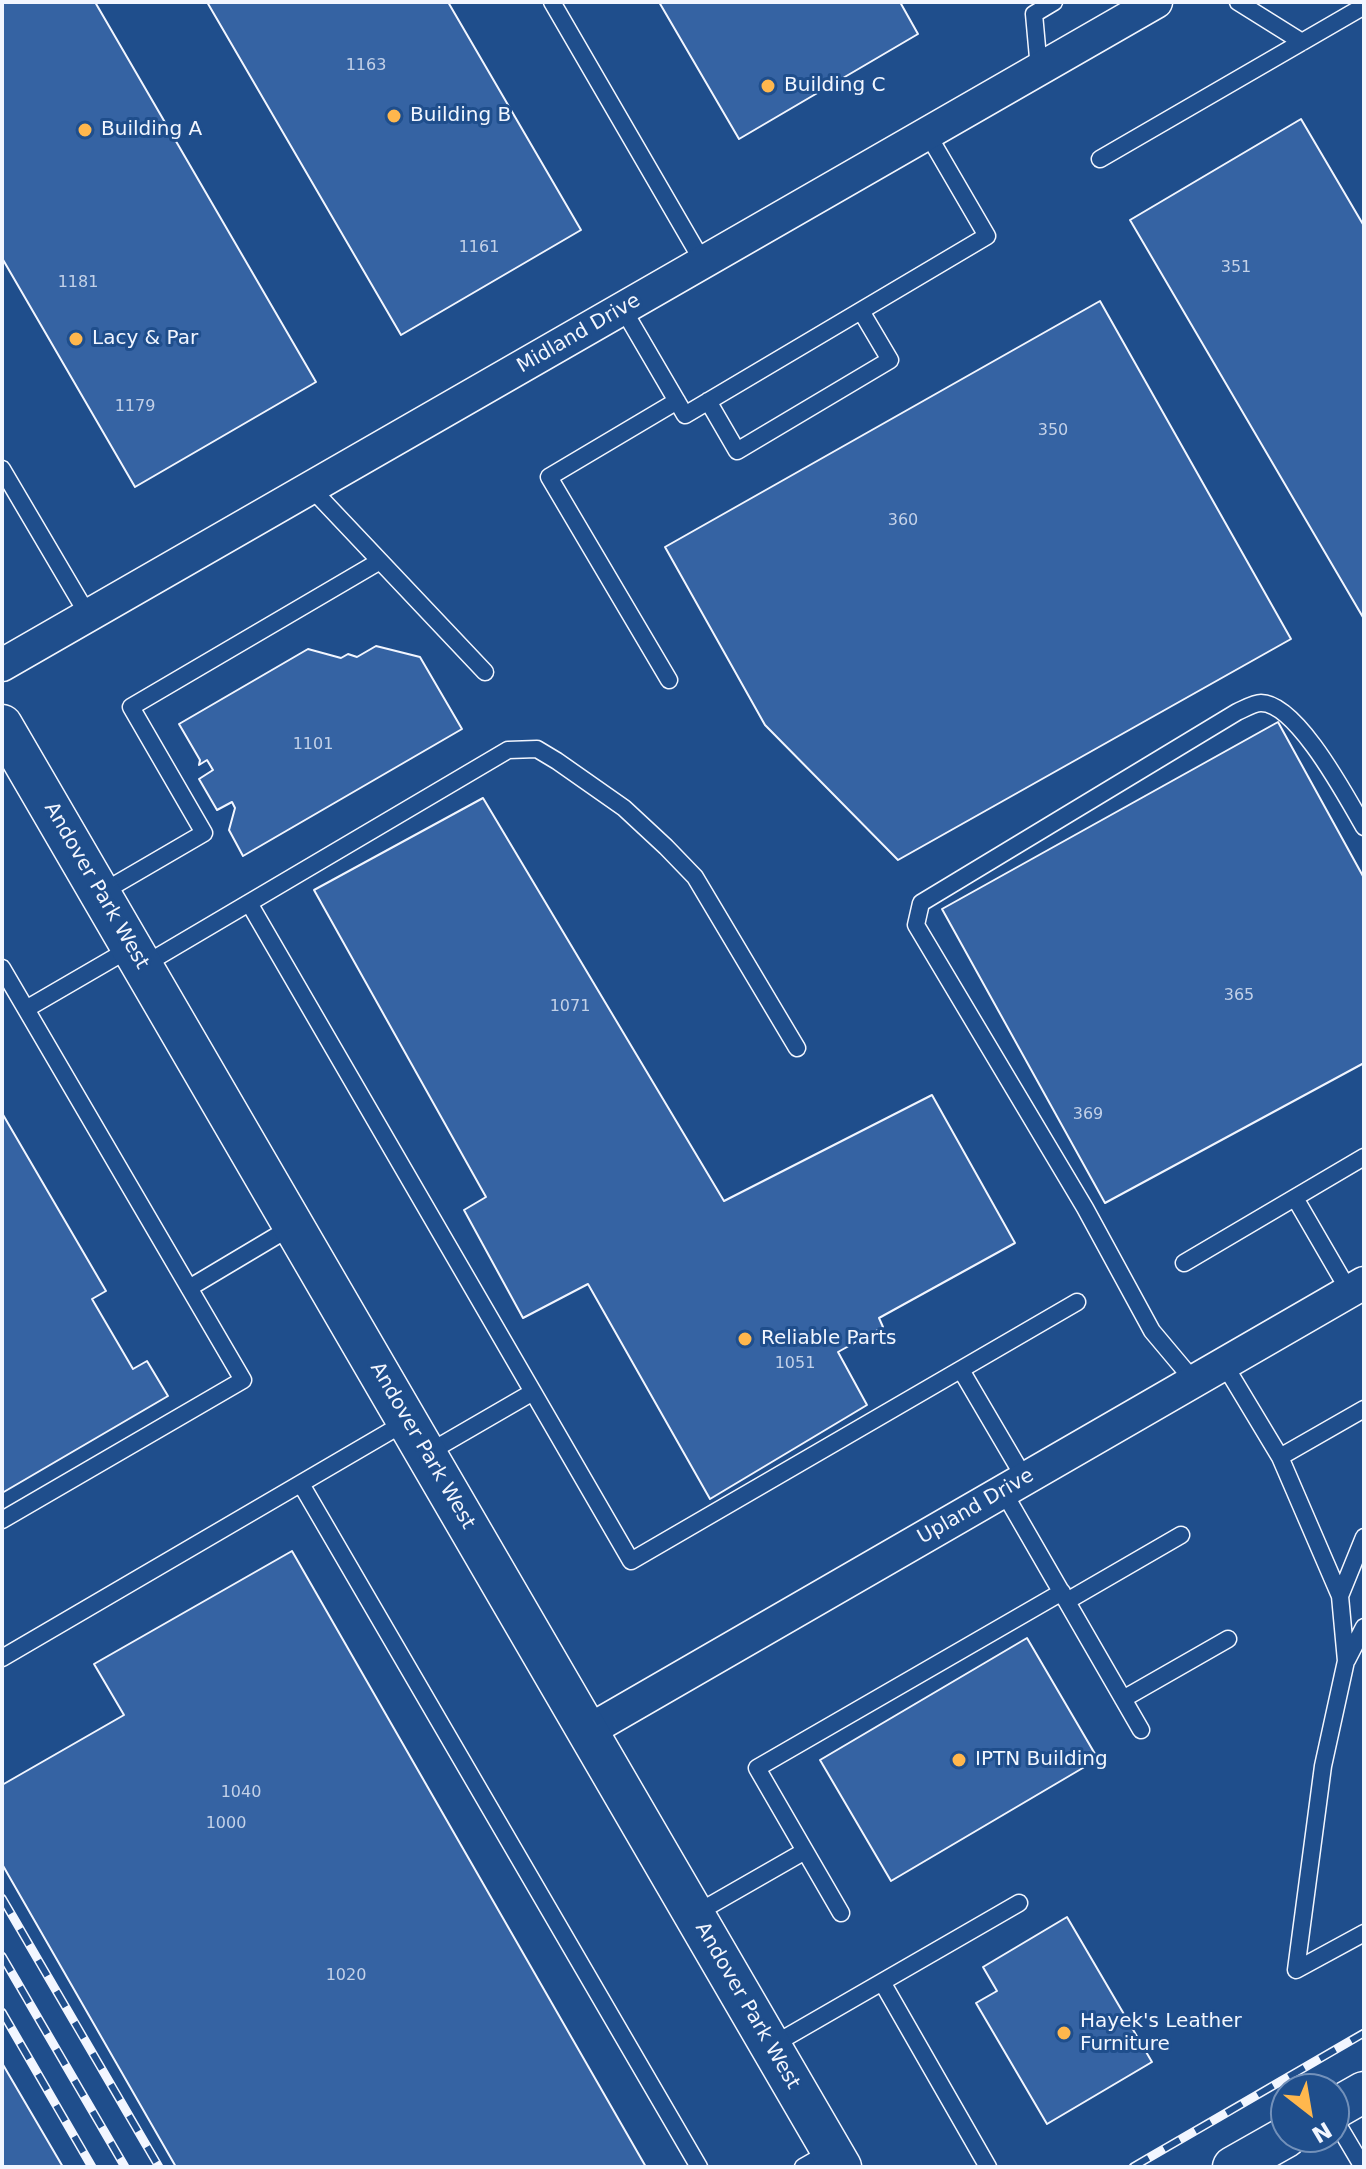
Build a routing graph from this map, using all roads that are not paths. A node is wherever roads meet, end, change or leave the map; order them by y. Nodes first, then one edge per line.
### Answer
1 (552, 2) edge
2 (1054, 2) edge
3 (1156, 2) edge
4 (1238, 2) edge
5 (1359, 10) edge
6 (1302, 42) junction
7 (1039, 69) junction
8 (927, 133) junction
9 (1100, 159) dead end
10 (703, 262) junction
11 (623, 309) junction
12 (861, 311) junction
13 (677, 401) junction
14 (708, 401) junction
15 (2, 469) edge
16 (311, 488) junction
17 (380, 561) junction
18 (88, 615) junction
19 (2, 665) edge
20 (485, 672) dead end
21 (669, 680) dead end
22 (5, 736) edge
23 (1364, 827) edge
24 (100, 893) junction
25 (249, 903) junction
26 (137, 957) junction
27 (2, 968) edge
28 (26, 1009) junction
29 (797, 1048) dead end
30 (1364, 1157) edge
31 (1295, 1198) junction
32 (293, 1226) junction
33 (1184, 1263) dead end
34 (1357, 1287) edge
35 (189, 1288) junction
36 (1077, 1302) dead end
37 (1224, 1364) junction
38 (961, 1370) junction
39 (1194, 1381) junction
40 (533, 1392) junction
41 (1364, 1409) edge
42 (417, 1438) junction
43 (1280, 1457) junction
44 (301, 1484) junction
45 (1014, 1485) junction
46 (2, 1520) edge
47 (1181, 1535) dead end
48 (1364, 1537) edge
49 (1064, 1596) junction
50 (1340, 1596) junction
51 (1364, 1627) edge
52 (1228, 1639) dead end
53 (2, 1658) edge
54 (1346, 1661) junction
55 (1123, 1699) junction
56 (1141, 1730) dead end
57 (588, 1731) junction
58 (805, 1851) junction
59 (1019, 1903) dead end
60 (841, 1913) dead end
61 (694, 1915) junction
62 (1364, 1933) edge
63 (882, 1982) junction
64 (770, 2046) junction
65 (1350, 2145) edge
66 (1270, 2146) edge
67 (825, 2162) edge
68 (699, 2167) edge
69 (988, 2167) edge
70 (1233, 2167) edge
71 (1363, 2167) edge

1 - 10 lane
2 - 7 lane
3 - 7 street, Midland Drive
4 - 6 lane
5 - 6 lane
6 - 9 lane
7 - 8 street, Midland Drive
8 - 10 street, Midland Drive
8 - 12 lane
10 - 11 street, Midland Drive
11 - 13 lane
11 - 16 street, Midland Drive
12 - 14 lane
12 - 14 lane
13 - 14 lane
13 - 21 lane
15 - 18 lane
16 - 17 lane
16 - 18 street, Midland Drive
17 - 20 lane
17 - 24 lane
18 - 19 street, Midland Drive
22 - 24 street, Andover Park West
23 - 39 lane
24 - 26 street, Andover Park West
25 - 26 lane
25 - 29 lane
25 - 40 lane
26 - 28 lane
26 - 32 street, Andover Park West
27 - 28 lane
28 - 35 lane
30 - 31 lane
31 - 33 lane
31 - 34 lane
32 - 35 lane
32 - 42 street, Andover Park West
34 - 37 street, Upland Drive
35 - 46 lane
36 - 38 lane
37 - 39 street, Upland Drive
37 - 43 lane
38 - 40 lane
38 - 45 lane
39 - 45 street, Upland Drive
40 - 42 lane
41 - 43 lane
42 - 44 lane
42 - 57 street, Andover Park West
43 - 50 lane
44 - 53 lane
44 - 68 lane
45 - 49 lane
45 - 57 street, Upland Drive
47 - 49 lane
48 - 50 lane
49 - 55 lane
49 - 58 lane
50 - 54 lane
51 - 54 lane
52 - 55 lane
54 - 62 lane
55 - 56 lane
57 - 61 street, Andover Park West
58 - 60 lane
58 - 61 lane
59 - 63 lane
61 - 64 street, Andover Park West
63 - 64 lane
63 - 69 lane
64 - 67 street, Andover Park West
65 - 71 lane
66 - 70 street

